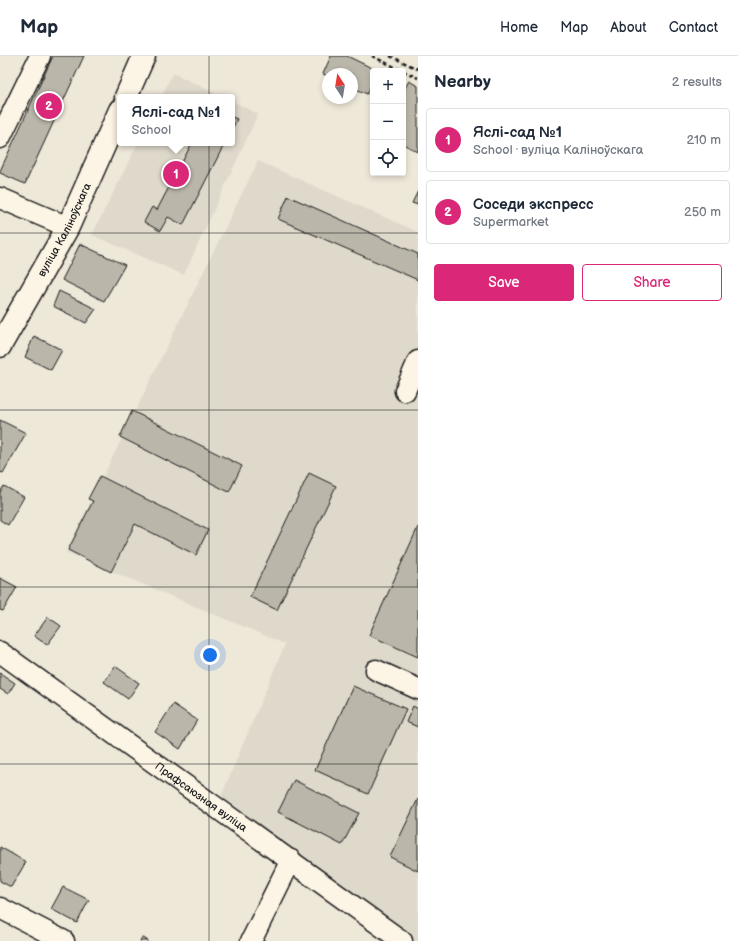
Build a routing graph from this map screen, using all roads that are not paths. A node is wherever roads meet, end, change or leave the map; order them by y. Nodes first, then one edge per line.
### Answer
1 (40, 56) edge
2 (144, 56) edge
3 (127, 94) edge
4 (117, 117) edge
5 (0, 138) edge
6 (0, 198) edge
7 (68, 226) junction
8 (0, 346) edge
9 (418, 361) edge
10 (405, 391) dead end
11 (0, 652) edge
12 (376, 670) dead end
13 (418, 689) edge
14 (291, 860) junction
15 (0, 908) edge
16 (64, 941) edge
17 (251, 941) edge
18 (402, 941) edge

1 - 5 street
2 - 3 main road
4 - 7 main road, вуліца Каліноўскага
6 - 7 street
7 - 8 main road, вуліца Каліноўскага
9 - 10 street
11 - 14 street, Прафсаюзная вуліца
12 - 13 street
14 - 17 street
14 - 18 street, Прафсаюзная вуліца
15 - 16 street

